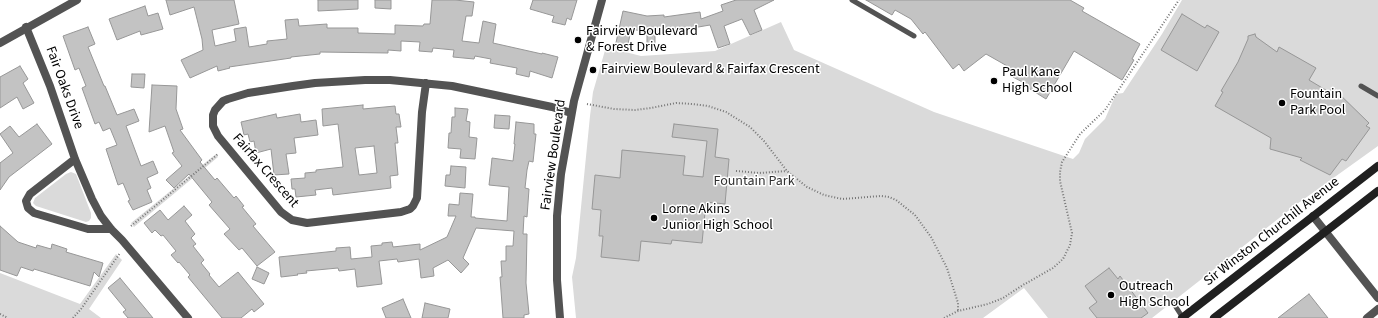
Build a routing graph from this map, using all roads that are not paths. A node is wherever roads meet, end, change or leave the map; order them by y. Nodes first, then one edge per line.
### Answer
1 (77, 0) edge
2 (602, 0) edge
3 (852, 0) edge
4 (26, 27) junction
5 (914, 36) dead end
6 (0, 43) edge
7 (426, 84) junction
8 (1361, 86) dead end
9 (1378, 96) edge
10 (571, 113) junction
11 (75, 159) junction
12 (1378, 166) edge
13 (1378, 191) edge
14 (1313, 216) junction
15 (111, 229) junction
16 (1326, 231) junction
17 (1378, 298) edge
18 (1174, 304) dead end
19 (1378, 310) edge
20 (188, 318) edge
21 (560, 318) edge
22 (1183, 318) edge
23 (1214, 318) edge
24 (1367, 318) edge

1 - 4 street
2 - 10 street, Fairview Boulevard
3 - 5 lane
4 - 6 street
4 - 11 street, Fair Oaks Drive
7 - 7 street, Fairfax Crescent
7 - 10 street, Fairfax Crescent
8 - 9 lane
10 - 21 street, Fairview Boulevard
11 - 15 street, Fair Oaks Drive
11 - 15 street
12 - 14 main road, Sir Winston Churchill Avenue
13 - 16 main road
14 - 16 street
14 - 22 main road, Sir Winston Churchill Avenue
15 - 20 street, Fair Oaks Drive
16 - 17 street
16 - 23 main road
18 - 22 lane
19 - 24 street

